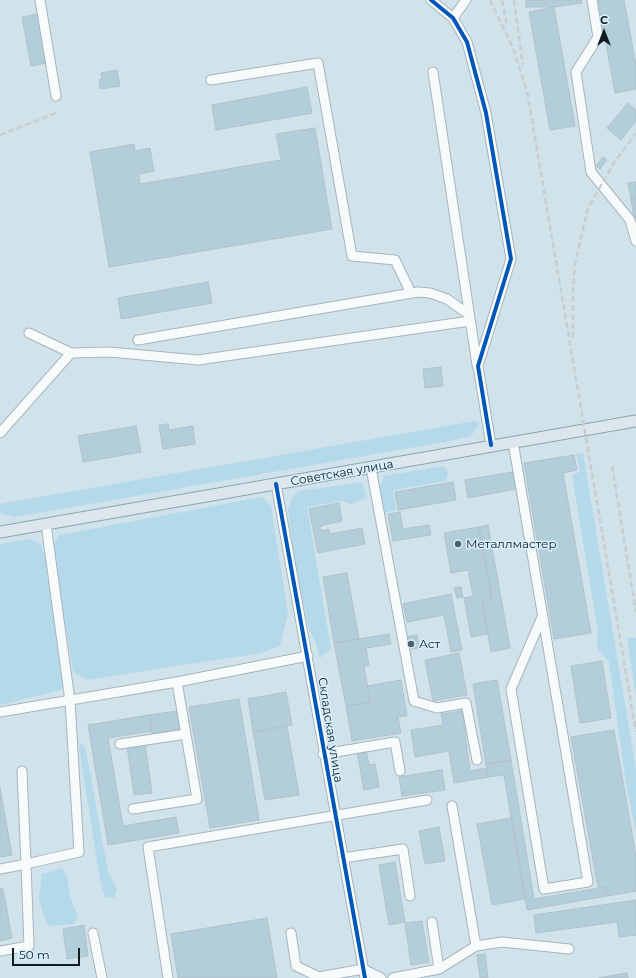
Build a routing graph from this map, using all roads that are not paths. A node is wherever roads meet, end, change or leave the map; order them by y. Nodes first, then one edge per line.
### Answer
1 (40, 0) edge
2 (431, 0) edge
3 (466, 0) edge
4 (592, 0) edge
5 (453, 18) junction
6 (432, 72) dead end
7 (211, 80) dead end
8 (56, 96) dead end
9 (636, 241) edge
10 (410, 293) junction
11 (469, 317) junction
12 (29, 333) dead end
13 (138, 340) dead end
14 (71, 353) junction
15 (478, 366) junction
16 (636, 421) edge
17 (0, 433) edge
18 (513, 442) junction
19 (492, 445) junction
20 (371, 468) junction
21 (276, 484) junction
22 (46, 524) junction
23 (0, 532) edge
24 (542, 617) junction
25 (308, 656) junction
26 (177, 682) junction
27 (70, 701) junction
28 (0, 712) edge
29 (186, 734) junction
30 (120, 744) dead end
31 (323, 754) junction
32 (477, 760) dead end
33 (400, 770) dead end
34 (22, 771) dead end
35 (427, 800) dead end
36 (452, 806) dead end
37 (133, 809) dead end
38 (335, 816) junction
39 (343, 858) junction
40 (26, 864) junction
41 (0, 869) edge
42 (410, 896) dead end
43 (432, 922) dead end
44 (94, 933) dead end
45 (291, 933) dead end
46 (476, 946) junction
47 (569, 949) dead end
48 (0, 951) edge
49 (439, 969) junction
50 (364, 974) edge
51 (102, 978) edge
52 (168, 978) edge
53 (381, 978) edge
54 (393, 978) edge

1 - 8 street
2 - 5 street
3 - 5 street
4 - 9 street
5 - 15 street
6 - 11 street
7 - 10 street
10 - 11 street
10 - 13 street
11 - 14 street
11 - 15 street
12 - 14 street
14 - 17 street
15 - 19 street
16 - 18 main road, Советская улица
18 - 19 main road, Советская улица
18 - 24 street
19 - 20 main road, Советская улица
20 - 21 main road, Советская улица
20 - 32 street
21 - 22 main road, Советская улица
21 - 25 street, Складская улица
22 - 23 main road, Советская улица
22 - 27 street
24 - 24 street
25 - 26 street
25 - 31 street, Складская улица
26 - 27 street
26 - 29 street
27 - 28 street
27 - 40 street
29 - 30 street
29 - 37 street
31 - 33 street
31 - 38 street, Складская улица
34 - 40 street
35 - 38 street
36 - 46 street
38 - 39 street, Складская улица
38 - 52 street
39 - 42 street
39 - 50 street, Складская улица
40 - 41 street
40 - 48 street
43 - 49 street
44 - 51 street
45 - 50 street
46 - 47 street
46 - 49 street
49 - 54 street
50 - 53 street

